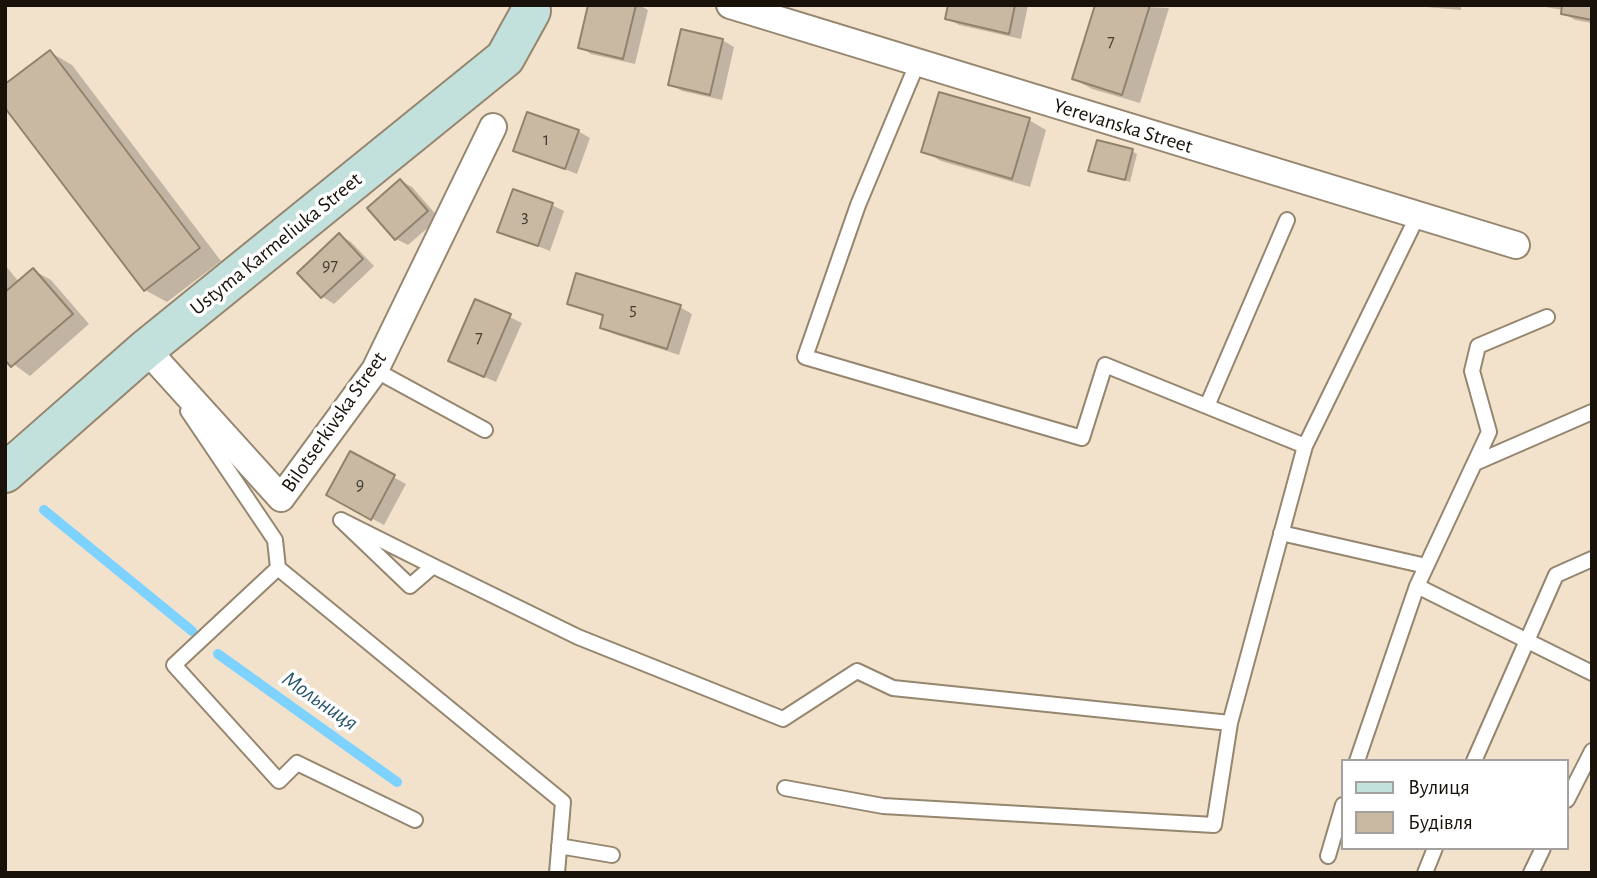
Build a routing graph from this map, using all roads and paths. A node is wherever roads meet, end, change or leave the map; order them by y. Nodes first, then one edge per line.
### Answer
1 (530, 5) edge
2 (730, 5) edge
3 (917, 64) junction
4 (493, 127) dead end
5 (1418, 215) junction
6 (1287, 220) dead end
7 (1516, 244) dead end
8 (1547, 317) dead end
9 (146, 349) junction
10 (375, 370) junction
11 (1207, 406) junction
12 (1592, 412) edge
13 (485, 430) dead end
14 (1305, 446) junction
15 (1475, 463) junction
16 (5, 473) edge
17 (1281, 533) junction
18 (1592, 559) edge
19 (433, 566) junction
20 (1426, 566) junction
21 (278, 569) junction
22 (1417, 586) junction
23 (1527, 639) junction
24 (1592, 673) edge
25 (1230, 723) junction
26 (1592, 751) edge
27 (1358, 759) edge
28 (1475, 759) edge
29 (785, 788) dead end
30 (1569, 796) edge
31 (1342, 808) edge
32 (415, 820) dead end
33 (559, 846) junction
34 (1434, 850) edge
35 (1542, 850) edge
36 (612, 855) dead end
37 (1328, 856) dead end
38 (557, 873) edge
39 (1425, 873) edge
40 (1531, 873) edge

1 - 9 street, Ustyma Karmeliuka Street
2 - 3 street, Yerevanska Street
3 - 5 street, Yerevanska Street
3 - 11 lane
4 - 10 street, Bilotserkivska Street
5 - 7 street, Yerevanska Street
5 - 14 lane
6 - 11 lane
8 - 15 lane
9 - 10 street, Bilotserkivska Street
9 - 16 street, Ustyma Karmeliuka Street
9 - 21 lane
10 - 13 lane
11 - 14 lane
12 - 15 lane
14 - 17 lane
15 - 20 lane
17 - 20 lane
17 - 25 lane
18 - 23 lane
19 - 19 lane
19 - 25 lane
20 - 22 lane
21 - 32 lane
21 - 33 lane
22 - 23 lane
22 - 27 lane
23 - 24 lane
23 - 28 lane
25 - 29 lane
26 - 30 lane
31 - 37 lane
33 - 36 lane
33 - 38 lane
34 - 39 lane
35 - 40 lane

